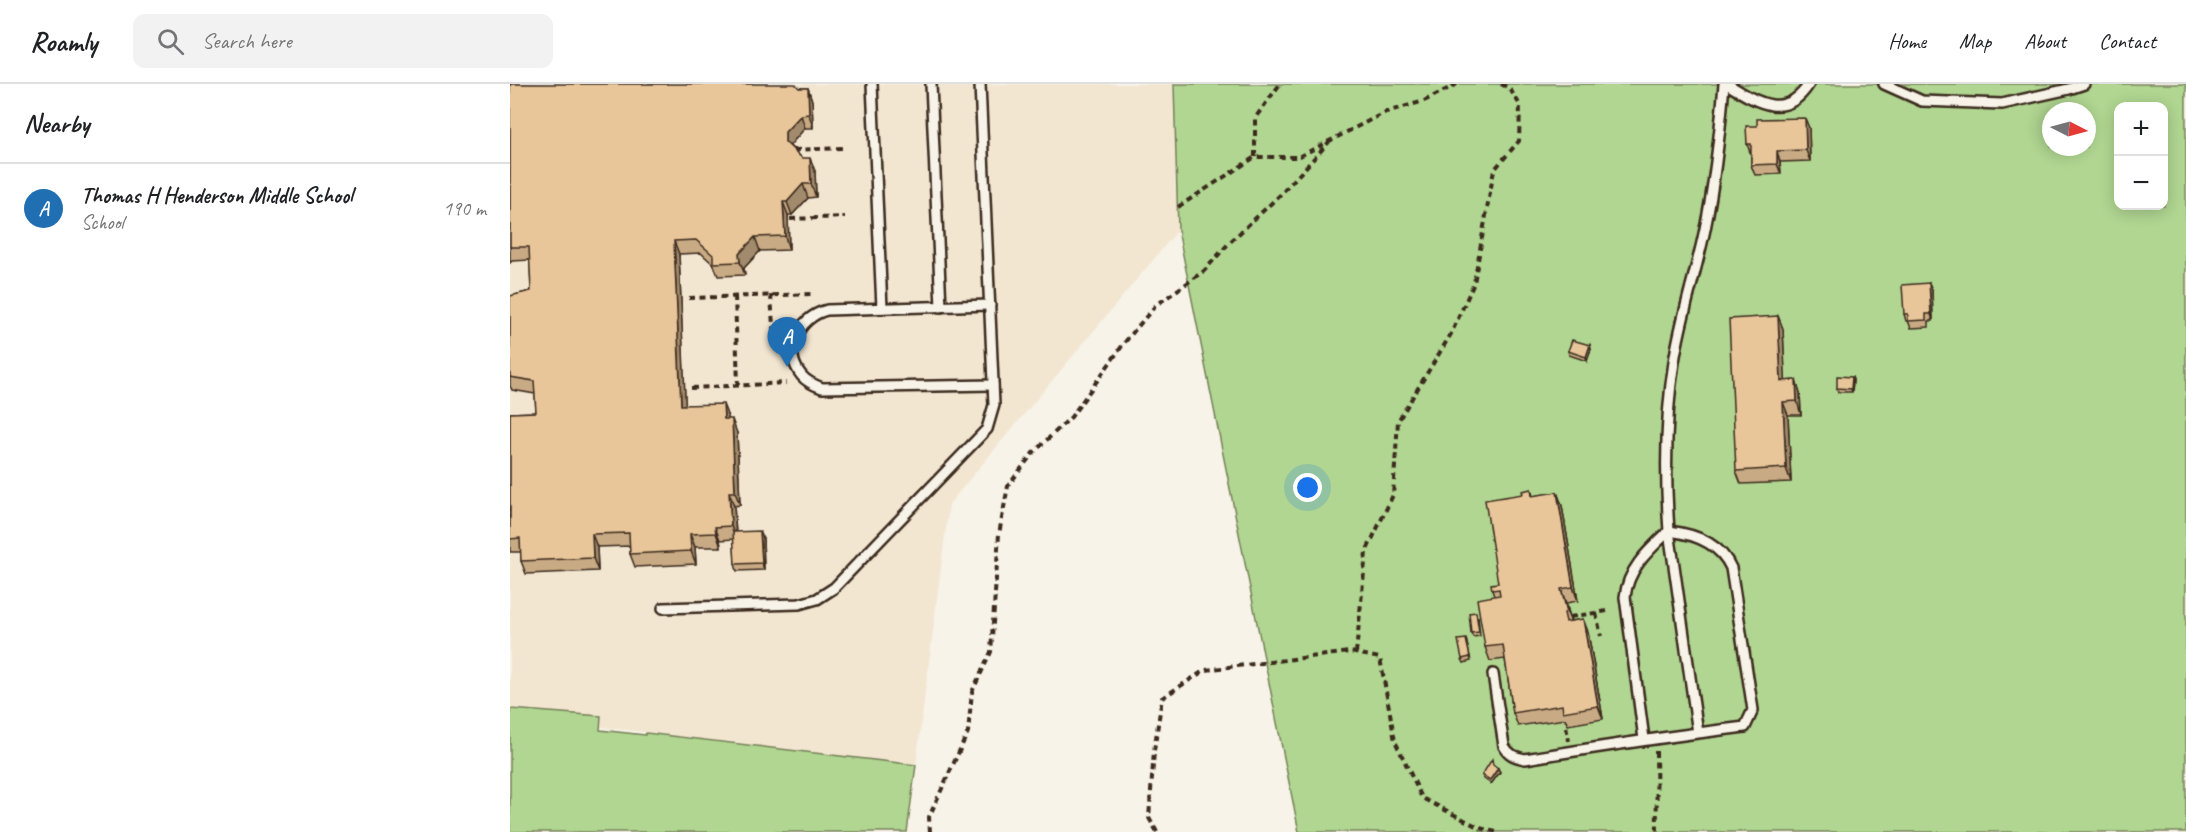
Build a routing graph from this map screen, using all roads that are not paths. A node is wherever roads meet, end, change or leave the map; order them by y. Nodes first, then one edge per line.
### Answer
1 (872, 84) edge
2 (931, 84) edge
3 (980, 84) edge
4 (1725, 84) edge
5 (1809, 84) edge
6 (1884, 84) edge
7 (2084, 84) edge
8 (990, 306) junction
9 (941, 307) junction
10 (882, 308) junction
11 (993, 385) junction
12 (1669, 531) junction
13 (663, 608) dead end
14 (1493, 674) dead end
15 (1698, 732) junction
16 (1644, 739) junction

1 - 10 lane
2 - 9 lane
3 - 8 lane
4 - 5 lane
4 - 12 lane
6 - 7 lane
8 - 9 lane
8 - 11 lane
9 - 10 lane
10 - 11 lane
11 - 13 lane
12 - 15 lane
12 - 15 lane
12 - 16 lane
14 - 16 lane
15 - 16 lane

